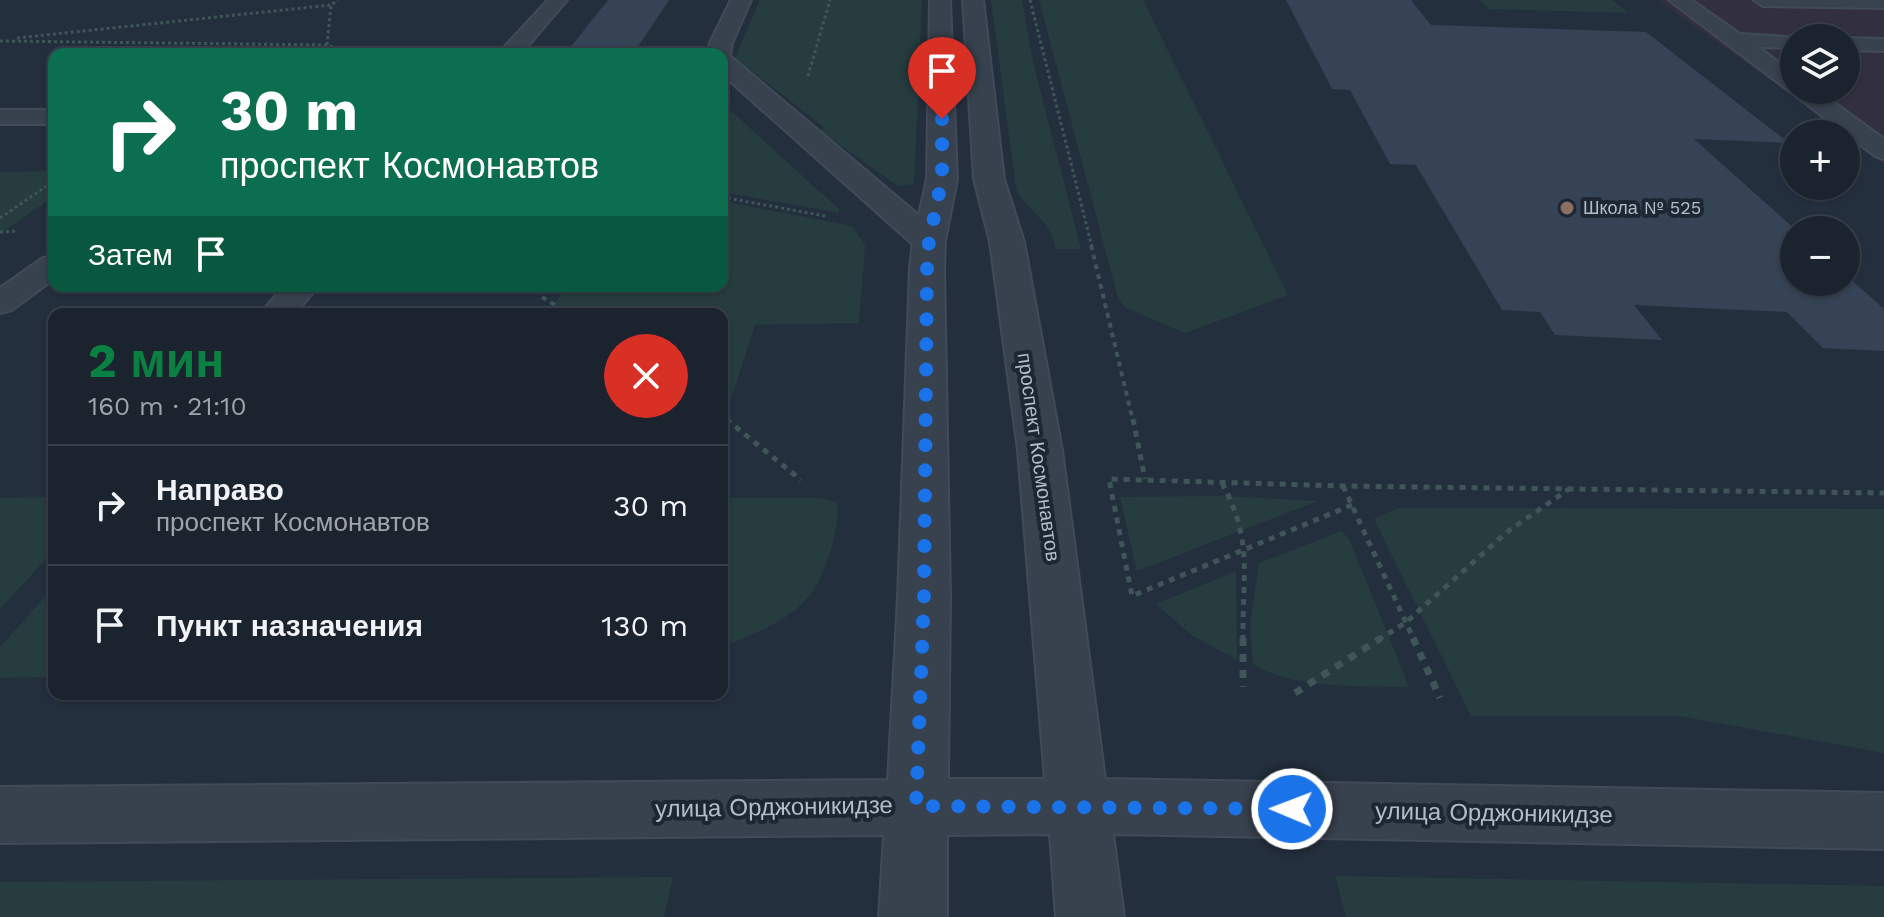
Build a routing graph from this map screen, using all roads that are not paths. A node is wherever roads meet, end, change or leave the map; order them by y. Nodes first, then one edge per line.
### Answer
1 (558, 0) edge
2 (741, 0) edge
3 (940, 0) edge
4 (973, 0) edge
5 (1678, 0) edge
6 (1763, 0) edge
7 (1810, 1) edge
8 (1884, 2) edge
9 (1838, 16) dead end
10 (1735, 40) junction
11 (1780, 42) edge
12 (1860, 44) edge
13 (1884, 45) edge
14 (514, 48) edge
15 (721, 48) edge
16 (728, 67) edge
17 (1780, 74) edge
18 (1821, 104) edge
19 (1834, 114) junction
20 (1872, 116) dead end
21 (0, 117) edge
22 (48, 117) edge
23 (1884, 151) edge
24 (929, 241) junction
25 (48, 269) edge
26 (297, 292) edge
27 (0, 303) edge
28 (282, 308) edge
29 (916, 806) junction
30 (1078, 806) junction
31 (0, 815) edge
32 (1884, 821) edge
33 (913, 917) edge
34 (1090, 917) edge

1 - 14 lane
2 - 15 street
3 - 24 street
4 - 30 street, проспект Космонавтов
5 - 10 lane
6 - 7 lane
7 - 8 lane
7 - 9 lane
10 - 11 lane
10 - 17 lane
12 - 13 lane
16 - 24 street
18 - 19 lane
19 - 20 lane
19 - 23 lane
21 - 22 lane
24 - 29 street
25 - 27 lane
26 - 28 lane
29 - 30 street, улица Орджоникидзе
29 - 31 street, улица Орджоникидзе
29 - 33 street
30 - 32 street, улица Орджоникидзе
30 - 34 street, проспект Космонавтов

